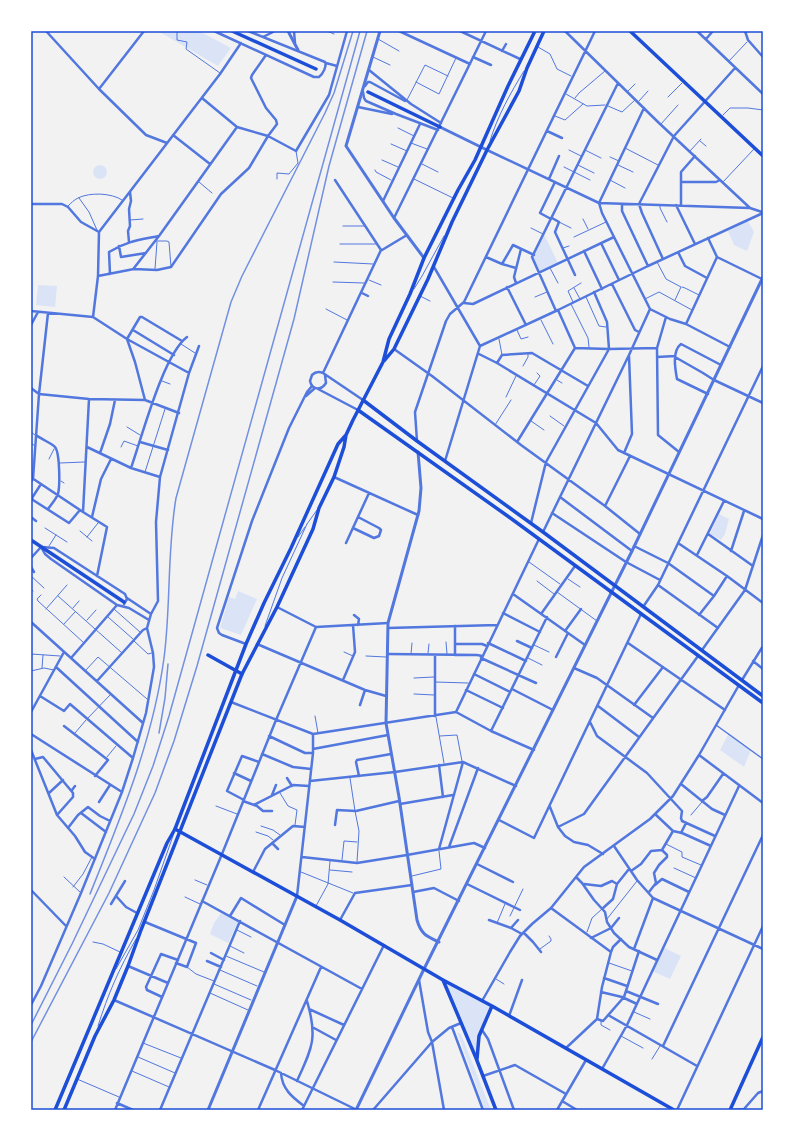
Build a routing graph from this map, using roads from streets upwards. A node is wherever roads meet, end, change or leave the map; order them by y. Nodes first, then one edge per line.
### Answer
1 (46, 31) edge
2 (144, 31) edge
3 (214, 31) edge
4 (232, 31) edge
5 (248, 31) edge
6 (275, 31) edge
7 (288, 31) edge
8 (294, 31) edge
9 (347, 31) edge
10 (380, 31) edge
11 (399, 31) edge
12 (460, 31) edge
13 (486, 31) edge
14 (535, 31) edge
15 (544, 31) edge
16 (565, 31) edge
17 (595, 31) edge
18 (630, 31) edge
19 (697, 31) edge
20 (713, 31) edge
21 (745, 31) edge
22 (263, 37) junction
23 (706, 39) junction
24 (481, 42) junction
25 (241, 43) junction
26 (506, 44) dead end
27 (297, 49) junction
28 (586, 50) junction
29 (502, 51) junction
30 (266, 55) junction
31 (474, 57) junction
32 (763, 57) edge
33 (520, 59) junction
34 (326, 63) junction
35 (470, 64) junction
36 (491, 65) dead end
37 (337, 66) junction
38 (735, 68) junction
39 (316, 69) dead end
40 (369, 70) junction
41 (618, 83) junction
42 (364, 87) junction
43 (99, 89) junction
44 (363, 91) junction
45 (368, 92) dead end
46 (763, 94) edge
47 (202, 98) junction
48 (705, 101) junction
49 (411, 104) junction
50 (358, 107) junction
51 (644, 108) junction
52 (396, 114) junction
53 (420, 124) junction
54 (237, 126) junction
55 (439, 127) junction
56 (547, 131) junction
57 (173, 135) junction
58 (268, 136) junction
59 (674, 136) junction
60 (562, 138) dead end
61 (167, 143) junction
62 (481, 147) junction
63 (487, 150) junction
64 (559, 156) dead end
65 (695, 156) junction
66 (763, 156) edge
67 (210, 164) junction
68 (529, 169) junction
69 (549, 179) junction
70 (335, 180) dead end
71 (720, 180) junction
72 (555, 182) junction
73 (681, 182) junction
74 (566, 187) junction
75 (130, 191) junction
76 (383, 201) junction
77 (599, 202) junction
78 (31, 204) edge
79 (622, 204) junction
80 (639, 204) junction
81 (676, 205) junction
82 (681, 206) junction
83 (750, 208) junction
84 (763, 212) edge
85 (394, 218) junction
86 (551, 218) junction
87 (98, 231) junction
88 (407, 235) junction
89 (159, 236) junction
90 (614, 237) junction
91 (708, 238) junction
92 (129, 242) junction
93 (601, 243) junction
94 (695, 244) junction
95 (119, 246) junction
96 (521, 248) junction
97 (382, 250) junction
98 (584, 251) junction
99 (678, 252) junction
100 (146, 253) junction
101 (534, 254) junction
102 (486, 257) junction
103 (717, 257) junction
104 (424, 258) junction
105 (567, 259) junction
106 (664, 259) junction
107 (502, 264) junction
108 (648, 266) junction
109 (434, 267) junction
110 (516, 268) junction
111 (134, 269) junction
112 (539, 272) junction
113 (110, 274) junction
114 (632, 274) junction
115 (575, 275) dead end
116 (98, 276) junction
117 (707, 278) junction
118 (763, 278) edge
119 (619, 280) junction
120 (516, 283) junction
121 (612, 284) junction
122 (507, 287) junction
123 (602, 289) junction
124 (594, 292) junction
125 (362, 293) junction
126 (368, 296) dead end
127 (463, 303) junction
128 (459, 308) junction
129 (650, 309) junction
130 (31, 311) edge
131 (557, 311) junction
132 (38, 312) junction
133 (48, 313) junction
134 (93, 317) junction
135 (666, 317) junction
136 (686, 324) junction
137 (31, 325) edge
138 (526, 325) junction
139 (133, 330) junction
140 (639, 332) junction
141 (187, 337) dead end
142 (127, 339) junction
143 (181, 342) junction
144 (199, 346) dead end
145 (480, 346) junction
146 (730, 347) junction
147 (575, 348) junction
148 (657, 348) junction
149 (394, 349) junction
150 (609, 349) junction
151 (632, 349) junction
152 (174, 354) junction
153 (479, 354) junction
154 (629, 355) junction
155 (657, 357) junction
156 (675, 357) junction
157 (169, 362) junction
158 (383, 362) junction
159 (497, 363) junction
160 (721, 364) junction
161 (763, 366) edge
162 (561, 370) junction
163 (189, 373) junction
164 (428, 373) junction
165 (324, 374) junction
166 (714, 380) junction
167 (588, 386) junction
168 (31, 388) edge
169 (315, 388) junction
170 (39, 394) junction
171 (547, 394) junction
172 (708, 394) junction
173 (748, 396) junction
174 (89, 399) junction
175 (115, 400) junction
176 (145, 400) junction
177 (363, 400) junction
178 (464, 400) junction
179 (763, 403) edge
180 (153, 404) junction
181 (358, 410) junction
182 (575, 410) junction
183 (179, 413) junction
184 (596, 423) junction
185 (36, 435) junction
186 (346, 435) junction
187 (417, 441) junction
188 (140, 442) junction
189 (517, 442) junction
190 (87, 447) junction
191 (168, 450) junction
192 (418, 452) junction
193 (679, 452) junction
194 (100, 453) junction
195 (624, 453) junction
196 (630, 456) junction
197 (110, 459) junction
198 (444, 461) junction
199 (546, 462) junction
200 (131, 468) junction
201 (668, 475) junction
202 (334, 476) junction
203 (160, 477) junction
204 (32, 479) edge
205 (568, 479) junction
206 (41, 484) junction
207 (703, 491) junction
208 (369, 493) junction
209 (57, 495) junction
210 (560, 497) junction
211 (724, 501) junction
212 (605, 506) junction
213 (48, 509) junction
214 (80, 510) junction
215 (744, 511) junction
216 (83, 512) junction
217 (552, 513) junction
218 (418, 515) junction
219 (31, 517) edge
220 (358, 517) junction
221 (92, 518) junction
222 (763, 519) edge
223 (36, 521) dead end
224 (531, 523) junction
225 (353, 528) junction
226 (542, 532) junction
227 (640, 534) junction
228 (708, 534) junction
229 (763, 535) edge
230 (539, 539) junction
231 (31, 540) edge
232 (678, 542) junction
233 (346, 543) dead end
234 (634, 546) junction
235 (41, 547) junction
236 (632, 551) junction
237 (731, 551) junction
238 (697, 555) junction
239 (31, 558) edge
240 (626, 562) junction
241 (668, 563) junction
242 (575, 566) junction
243 (753, 566) junction
244 (31, 567) edge
245 (34, 572) road end
246 (97, 576) junction
247 (727, 576) junction
248 (660, 580) junction
249 (658, 584) junction
250 (614, 586) junction
251 (745, 590) junction
252 (611, 592) junction
253 (513, 594) junction
254 (714, 596) junction
255 (127, 598) junction
256 (763, 603) edge
257 (123, 604) junction
258 (117, 605) junction
259 (277, 607) junction
260 (643, 607) junction
261 (581, 609) road end
262 (151, 614) junction
263 (503, 614) junction
264 (541, 614) junction
265 (642, 614) junction
266 (354, 615) dead end
267 (699, 615) junction
268 (547, 617) junction
269 (148, 620) junction
270 (31, 622) edge
271 (388, 623) junction
272 (353, 625) junction
273 (358, 625) junction
274 (498, 625) junction
275 (455, 626) junction
276 (316, 627) junction
277 (147, 628) junction
278 (388, 628) junction
279 (718, 628) junction
280 (540, 632) junction
281 (566, 632) junction
282 (517, 641) dead end
283 (628, 643) junction
284 (246, 644) junction
285 (258, 644) junction
286 (455, 644) junction
287 (488, 645) junction
288 (585, 645) junction
289 (763, 646) edge
290 (532, 648) junction
291 (702, 650) junction
292 (64, 652) junction
293 (208, 655) dead end
294 (435, 655) junction
295 (455, 655) junction
296 (698, 655) junction
297 (388, 656) junction
298 (482, 657) junction
299 (556, 657) dead end
300 (72, 658) junction
301 (526, 659) junction
302 (753, 661) junction
303 (301, 662) junction
304 (663, 667) junction
305 (574, 668) junction
306 (763, 668) edge
307 (55, 669) junction
308 (236, 672) junction
309 (242, 674) junction
310 (474, 674) junction
311 (519, 675) junction
312 (681, 679) junction
313 (343, 680) junction
314 (742, 680) junction
315 (97, 681) junction
316 (536, 683) dead end
317 (739, 685) junction
318 (607, 686) junction
319 (365, 690) junction
320 (466, 690) junction
321 (511, 691) junction
322 (40, 696) junction
323 (386, 696) junction
324 (763, 696) edge
325 (231, 702) junction
326 (763, 703) edge
327 (360, 705) dead end
328 (634, 705) junction
329 (598, 706) junction
330 (502, 708) junction
331 (554, 710) junction
332 (725, 710) junction
333 (31, 712) edge
334 (456, 712) junction
335 (435, 716) junction
336 (653, 718) junction
337 (276, 720) junction
338 (590, 722) junction
339 (386, 723) junction
340 (143, 724) junction
341 (716, 725) junction
342 (64, 726) dead end
343 (491, 731) junction
344 (31, 734) edge
345 (313, 734) junction
346 (269, 736) junction
347 (388, 736) junction
348 (639, 737) junction
349 (138, 742) junction
350 (313, 749) junction
351 (31, 750) edge
352 (534, 750) junction
353 (313, 753) junction
354 (262, 754) junction
355 (391, 754) junction
356 (699, 755) junction
357 (625, 756) junction
358 (134, 758) junction
359 (35, 759) junction
360 (763, 759) edge
361 (259, 762) junction
362 (463, 762) junction
363 (439, 765) junction
364 (478, 768) junction
365 (311, 769) junction
366 (394, 772) junction
367 (234, 773) junction
368 (723, 774) junction
369 (95, 776) junction
370 (359, 776) junction
371 (287, 778) dead end
372 (63, 780) junction
373 (251, 781) junction
374 (310, 781) junction
375 (681, 784) junction
376 (110, 785) junction
377 (276, 785) dead end
378 (75, 786) dead end
379 (292, 786) junction
380 (309, 786) junction
381 (516, 786) junction
382 (739, 786) junction
383 (72, 790) junction
384 (122, 792) junction
385 (49, 793) junction
386 (453, 795) junction
387 (272, 796) junction
388 (443, 796) junction
389 (670, 799) junction
390 (243, 800) junction
391 (702, 801) junction
392 (99, 802) dead end
393 (400, 802) junction
394 (763, 803) edge
395 (254, 805) junction
396 (549, 806) junction
397 (272, 812) dead end
398 (81, 813) junction
399 (656, 814) junction
400 (57, 815) junction
401 (725, 815) junction
402 (499, 820) junction
403 (110, 821) junction
404 (686, 823) junction
405 (335, 825) dead end
406 (305, 827) junction
407 (558, 827) junction
408 (68, 828) junction
409 (175, 829) junction
410 (180, 831) junction
411 (673, 831) junction
412 (106, 832) junction
413 (681, 832) junction
414 (763, 835) edge
415 (715, 836) junction
416 (273, 842) junction
417 (614, 846) junction
418 (711, 846) junction
419 (449, 847) junction
420 (485, 848) junction
421 (278, 849) dead end
422 (439, 849) junction
423 (662, 850) junction
424 (222, 854) junction
425 (603, 854) junction
426 (408, 855) junction
427 (302, 857) junction
428 (93, 858) junction
429 (477, 864) junction
430 (630, 870) junction
431 (253, 872) junction
432 (576, 877) junction
433 (125, 881) dead end
434 (513, 882) dead end
435 (467, 884) junction
436 (583, 884) junction
437 (617, 884) junction
438 (655, 885) junction
439 (412, 886) junction
440 (31, 890) edge
441 (413, 892) junction
442 (648, 892) junction
443 (689, 892) junction
444 (116, 896) junction
445 (297, 896) junction
446 (654, 898) junction
447 (459, 901) junction
448 (201, 903) junction
449 (111, 904) dead end
450 (551, 908) junction
451 (602, 909) junction
452 (520, 910) dead end
453 (680, 911) junction
454 (137, 913) junction
455 (230, 916) junction
456 (619, 918) dead end
457 (340, 920) junction
458 (489, 920) dead end
459 (518, 920) dead end
460 (240, 921) junction
461 (145, 922) junction
462 (285, 925) junction
463 (66, 926) junction
464 (763, 926) edge
465 (511, 928) junction
466 (611, 928) junction
467 (718, 928) junction
468 (523, 934) junction
469 (186, 938) junction
470 (591, 938) junction
471 (621, 939) junction
472 (278, 942) junction
473 (438, 942) junction
474 (384, 945) junction
475 (754, 945) junction
476 (634, 949) junction
477 (763, 949) edge
478 (540, 951) road end
479 (639, 951) junction
480 (610, 952) junction
481 (211, 953) dead end
482 (224, 960) junction
483 (657, 960) junction
484 (177, 961) junction
485 (207, 961) dead end
486 (128, 966) junction
487 (321, 967) junction
488 (220, 968) junction
489 (424, 969) junction
490 (151, 975) junction
491 (604, 978) junction
492 (419, 980) junction
493 (443, 980) junction
494 (522, 980) dead end
495 (168, 983) junction
496 (627, 986) junction
497 (362, 989) junction
498 (626, 990) junction
499 (601, 992) junction
500 (640, 996) junction
501 (162, 997) junction
502 (623, 998) junction
503 (114, 1000) junction
504 (306, 1000) junction
505 (482, 1001) junction
506 (637, 1004) junction
507 (658, 1004) dead end
508 (31, 1006) edge
509 (492, 1006) junction
510 (309, 1009) junction
511 (608, 1015) junction
512 (509, 1016) junction
513 (154, 1017) junction
514 (597, 1019) junction
515 (461, 1023) junction
516 (344, 1025) junction
517 (627, 1025) junction
518 (452, 1027) junction
519 (314, 1028) junction
520 (482, 1030) junction
521 (193, 1033) junction
522 (763, 1037) edge
523 (336, 1040) junction
524 (432, 1042) junction
525 (662, 1045) junction
526 (566, 1048) junction
527 (233, 1051) junction
528 (586, 1060) junction
529 (477, 1062) junction
530 (697, 1066) junction
531 (602, 1069) junction
532 (275, 1070) junction
533 (500, 1070) junction
534 (281, 1072) junction
535 (483, 1076) junction
536 (297, 1081) junction
537 (312, 1088) junction
538 (763, 1091) edge
539 (566, 1094) junction
540 (562, 1101) junction
541 (118, 1103) junction
542 (304, 1106) junction
543 (55, 1110) edge
544 (64, 1110) edge
545 (115, 1110) edge
546 (133, 1110) edge
547 (160, 1110) edge
548 (208, 1110) edge
549 (258, 1110) edge
550 (302, 1110) edge
551 (357, 1110) edge
552 (373, 1110) edge
553 (444, 1110) edge
554 (483, 1110) edge
555 (496, 1110) edge
556 (514, 1110) edge
557 (557, 1110) edge
558 (577, 1110) edge
559 (676, 1110) edge
560 (730, 1110) edge

1 - 43 street
2 - 43 street
3 - 25 street
4 - 39 main road
5 - 22 street
6 - 22 street
7 - 27 street
8 - 27 street
9 - 37 street
10 - 40 street
11 - 35 street
12 - 24 street
13 - 24 street
14 - 33 main road
15 - 63 main road
16 - 28 street
17 - 28 street
18 - 48 main road
19 - 23 street
20 - 23 street
21 - 32 street
22 - 27 street
23 - 38 street
24 - 29 street
24 - 31 street
25 - 30 street
25 - 47 street
26 - 29 street
27 - 34 street
28 - 41 street
28 - 56 street
29 - 33 street
30 - 34 street
30 - 58 street
31 - 35 street
31 - 36 street
33 - 62 main road
34 - 37 street
35 - 55 street
37 - 58 street
38 - 46 street
38 - 48 street
40 - 42 street
40 - 49 street
41 - 51 street
41 - 74 street
42 - 44 street
42 - 49 street
43 - 61 street
44 - 50 street
44 - 52 street
45 - 55 main road
47 - 54 street
47 - 57 street
48 - 59 street
48 - 66 main road
49 - 55 street
50 - 52 street
50 - 76 street
51 - 59 street
51 - 77 street
52 - 53 street
53 - 55 street
53 - 76 street
54 - 58 street
54 - 67 street
55 - 62 street
55 - 85 street
56 - 60 street
56 - 68 street
57 - 61 street
57 - 67 street
58 - 111 street
59 - 65 street
59 - 80 street
61 - 75 street
62 - 63 street
62 - 104 main road
63 - 68 street
63 - 109 main road
64 - 69 street
65 - 71 street
65 - 73 street
67 - 89 street
68 - 69 street
68 - 102 street
69 - 72 street
70 - 97 street
71 - 73 street
71 - 83 street
72 - 74 street
72 - 86 street
73 - 82 street
74 - 77 street
74 - 86 street
75 - 87 street
75 - 92 street
76 - 85 street
77 - 79 street
77 - 90 street
78 - 87 street
79 - 80 street
79 - 108 street
80 - 81 street
80 - 106 street
81 - 82 street
81 - 94 street
82 - 83 street
83 - 84 street
84 - 91 street
85 - 88 street
86 - 101 street
86 - 105 street
87 - 116 street
88 - 97 street
88 - 104 street
89 - 92 street
89 - 100 street
90 - 93 street
90 - 114 street
91 - 94 street
91 - 103 street
92 - 95 street
93 - 98 street
93 - 119 street
94 - 99 street
95 - 100 street
95 - 113 street
96 - 101 street
96 - 107 street
96 - 110 street
97 - 125 street
98 - 105 street
98 - 123 street
99 - 106 street
99 - 117 street
100 - 111 street
101 - 112 street
102 - 107 street
102 - 127 street
103 - 117 street
103 - 118 street
104 - 158 main road
105 - 112 street
105 - 115 street
106 - 108 street
107 - 110 street
108 - 114 street
109 - 128 street
109 - 149 main road
110 - 120 street
111 - 113 street
112 - 120 street
112 - 131 street
113 - 116 street
114 - 119 street
114 - 129 street
116 - 134 street
117 - 136 street
118 - 146 street
119 - 121 street
120 - 122 street
121 - 123 street
121 - 140 street
122 - 127 street
122 - 138 street
123 - 124 street
124 - 131 street
124 - 150 street
125 - 126 street
125 - 165 street
127 - 128 street
128 - 145 street
128 - 164 street
129 - 135 street
129 - 140 street
130 - 132 street
131 - 138 street
131 - 147 street
132 - 133 street
132 - 137 street
133 - 134 street
133 - 170 street
134 - 142 street
135 - 136 street
135 - 148 street
136 - 146 street
138 - 145 street
139 - 142 street
139 - 143 street
139 - 152 street
140 - 151 street
141 - 143 street
142 - 157 street
142 - 176 street
143 - 152 street
144 - 163 street
145 - 153 street
146 - 160 street
147 - 150 street
147 - 162 street
148 - 151 street
148 - 155 street
149 - 158 main road
149 - 164 street
150 - 151 street
150 - 167 street
151 - 154 street
152 - 157 street
153 - 159 street
153 - 178 street
154 - 184 street
154 - 195 street
155 - 156 street
155 - 193 street
156 - 160 street
156 - 166 street
156 - 172 street
157 - 163 street
157 - 180 street
158 - 177 main road
159 - 162 street
159 - 171 street
160 - 166 street
161 - 173 street
162 - 167 street
162 - 171 street
163 - 183 street
164 - 178 street
164 - 187 street
165 - 169 street
165 - 169 street
165 - 177 street
166 - 172 street
166 - 173 street
167 - 182 street
168 - 170 street
169 - 181 street
169 - 284 street
170 - 174 street
170 - 185 street
171 - 182 street
171 - 189 street
172 - 193 street
173 - 179 street
173 - 207 street
174 - 175 street
174 - 190 street
175 - 176 street
175 - 194 street
176 - 180 street
177 - 181 main road
177 - 187 main road
178 - 189 street
178 - 198 street
180 - 183 street
180 - 188 street
181 - 186 main road
181 - 192 main road
182 - 184 street
182 - 199 street
183 - 191 street
184 - 195 street
184 - 205 street
185 - 204 street
185 - 209 street
186 - 202 main road
186 - 284 main road
187 - 192 main road
187 - 198 main road
188 - 191 street
188 - 200 street
189 - 199 street
190 - 194 street
190 - 216 street
191 - 203 street
192 - 218 street
192 - 230 main road
193 - 201 street
194 - 197 street
195 - 196 street
196 - 201 street
196 - 212 street
197 - 200 street
197 - 221 street
198 - 224 main road
199 - 205 street
199 - 224 street
200 - 203 street
201 - 207 street
201 - 227 street
202 - 208 street
202 - 259 main road
203 - 262 street
204 - 206 street
205 - 210 street
205 - 212 street
206 - 209 street
206 - 213 street
207 - 211 street
207 - 232 street
208 - 218 street
208 - 220 street
209 - 213 street
209 - 214 street
210 - 217 street
210 - 236 street
211 - 215 street
211 - 228 street
212 - 227 street
213 - 214 street
214 - 216 street
215 - 222 street
215 - 237 street
216 - 221 street
217 - 226 street
217 - 240 street
218 - 271 street
219 - 223 street
220 - 225 street
220 - 225 street
221 - 246 street
224 - 226 main road
225 - 233 street
226 - 250 main road
227 - 234 street
228 - 237 street
228 - 238 street
229 - 243 street
230 - 242 main road
230 - 253 street
231 - 235 main road
232 - 238 street
232 - 241 street
234 - 236 street
234 - 241 street
235 - 239 street
235 - 246 street
235 - 257 main road
235 - 258 street
236 - 240 street
237 - 243 street
238 - 247 street
240 - 248 street
240 - 250 street
241 - 248 street
241 - 254 street
242 - 252 main road
242 - 264 street
243 - 251 street
244 - 245 street
246 - 255 street
247 - 251 street
247 - 254 street
248 - 249 street
249 - 260 street
249 - 267 street
250 - 252 street
250 - 260 main road
251 - 256 street
251 - 279 street
252 - 265 main road
252 - 288 street
253 - 263 street
253 - 264 street
254 - 267 street
255 - 257 street
255 - 262 street
257 - 258 street
257 - 269 street
258 - 300 street
259 - 276 street
259 - 285 main road
260 - 291 main road
261 - 281 street
262 - 269 street
263 - 274 street
263 - 280 street
264 - 268 street
265 - 283 street
265 - 296 main road
266 - 273 street
267 - 279 street
268 - 280 street
268 - 281 street
269 - 277 street
270 - 292 street
271 - 273 street
271 - 278 street
272 - 273 street
272 - 276 street
272 - 313 street
274 - 275 street
274 - 287 street
275 - 278 street
275 - 286 street
276 - 303 street
277 - 315 street
277 - 340 street
278 - 297 street
279 - 291 street
280 - 290 street
281 - 288 street
281 - 299 street
282 - 290 street
283 - 304 street
283 - 318 street
284 - 308 main road
285 - 303 street
285 - 309 main road
286 - 287 street
286 - 295 street
287 - 298 street
287 - 301 street
288 - 305 street
289 - 302 street
290 - 301 street
291 - 314 main road
292 - 300 street
292 - 307 street
293 - 308 main road
294 - 295 street
294 - 297 street
294 - 335 street
295 - 298 street
296 - 312 street
296 - 317 main road
297 - 323 street
298 - 310 street
298 - 311 street
300 - 315 street
301 - 311 street
302 - 306 street
302 - 314 street
303 - 313 street
303 - 337 street
304 - 312 street
304 - 328 street
305 - 318 street
305 - 331 street
307 - 322 street
307 - 349 street
308 - 309 main road
308 - 409 main road
309 - 325 main road
310 - 320 street
310 - 321 street
311 - 316 street
311 - 321 street
312 - 332 street
312 - 336 street
313 - 319 street
314 - 317 main road
314 - 324 main road
315 - 340 street
317 - 326 main road
317 - 332 street
318 - 328 street
318 - 329 street
319 - 323 street
319 - 327 street
320 - 330 street
320 - 334 street
321 - 330 street
321 - 331 street
322 - 333 street
322 - 358 street
323 - 339 street
325 - 337 street
325 - 410 main road
328 - 336 street
329 - 338 street
329 - 348 street
330 - 343 street
331 - 352 street
332 - 341 street
334 - 335 street
334 - 343 street
335 - 339 street
336 - 348 street
337 - 345 street
337 - 346 street
338 - 357 street
338 - 396 street
339 - 345 street
339 - 347 street
340 - 349 street
341 - 356 street
341 - 360 street
342 - 369 street
343 - 352 street
344 - 369 street
345 - 350 street
346 - 353 street
346 - 354 street
347 - 350 street
347 - 355 street
348 - 357 street
349 - 358 street
350 - 353 street
351 - 359 street
352 - 381 street
353 - 365 street
354 - 361 street
354 - 365 street
355 - 366 street
355 - 370 street
356 - 368 street
356 - 375 street
357 - 389 street
357 - 407 street
358 - 384 street
359 - 372 street
359 - 385 street
361 - 367 street
361 - 373 street
362 - 363 street
362 - 364 street
362 - 386 street
363 - 366 street
363 - 388 street
364 - 381 street
364 - 419 street
365 - 374 street
366 - 370 street
366 - 393 street
367 - 373 street
367 - 390 street
368 - 382 street
368 - 391 street
369 - 376 street
370 - 374 street
371 - 379 street
372 - 383 street
372 - 385 street
373 - 390 street
374 - 380 street
375 - 389 street
375 - 391 street
376 - 384 street
376 - 392 street
377 - 387 street
378 - 383 street
379 - 380 street
379 - 387 street
380 - 406 street
381 - 402 street
382 - 394 street
382 - 401 street
383 - 400 street
384 - 403 street
385 - 400 street
386 - 388 street
386 - 422 street
387 - 395 street
388 - 393 street
389 - 399 street
389 - 404 street
390 - 395 street
390 - 424 street
391 - 401 street
393 - 405 street
393 - 426 street
395 - 397 street
396 - 402 street
396 - 407 street
398 - 403 street
398 - 408 street
398 - 412 street
399 - 411 street
399 - 417 street
400 - 408 street
401 - 415 street
402 - 420 street
403 - 412 street
404 - 413 street
404 - 415 street
406 - 416 street
406 - 427 street
407 - 425 street
408 - 428 street
409 - 410 main road
409 - 454 main road
410 - 424 main road
410 - 461 main road
411 - 413 street
411 - 423 street
412 - 428 street
413 - 418 street
414 - 467 street
415 - 418 street
416 - 421 street
416 - 431 street
417 - 425 street
417 - 430 street
418 - 443 street
419 - 420 street
419 - 422 street
420 - 429 street
422 - 426 street
423 - 430 street
423 - 438 street
424 - 431 main road
424 - 448 street
425 - 432 street
426 - 427 street
426 - 439 street
427 - 445 street
428 - 463 street
429 - 434 street
429 - 435 street
430 - 437 street
430 - 442 street
431 - 445 main road
432 - 436 street
432 - 450 street
433 - 444 street
435 - 447 street
435 - 452 street
436 - 437 street
436 - 451 street
437 - 451 street
438 - 442 street
438 - 443 street
439 - 441 street
439 - 457 street
440 - 463 street
441 - 447 street
441 - 473 street
442 - 446 street
443 - 453 street
444 - 449 street
444 - 454 street
445 - 457 main road
445 - 462 street
446 - 453 street
446 - 476 street
447 - 473 street
448 - 455 street
448 - 469 street
450 - 468 street
450 - 470 street
451 - 466 street
453 - 467 street
453 - 483 street
454 - 543 main road
455 - 460 street
455 - 462 street
456 - 466 street
457 - 474 main road
458 - 465 street
459 - 465 street
460 - 472 street
460 - 482 street
461 - 469 street
461 - 486 main road
462 - 472 street
463 - 508 street
464 - 475 street
465 - 468 street
466 - 470 street
466 - 471 street
467 - 475 street
467 - 525 street
468 - 478 street
468 - 505 street
469 - 484 street
469 - 484 street
470 - 480 street
471 - 476 street
471 - 480 street
472 - 487 street
472 - 527 street
473 - 489 street
474 - 489 main road
474 - 497 street
475 - 477 street
475 - 530 street
476 - 479 street
479 - 483 street
479 - 496 street
480 - 491 street
481 - 482 street
482 - 488 street
483 - 500 street
484 - 490 street
484 - 495 street
485 - 488 street
486 - 490 street
486 - 503 main road
487 - 497 street
487 - 504 street
488 - 521 street
489 - 492 street
489 - 493 main road
490 - 495 street
490 - 501 street
491 - 496 street
491 - 499 street
492 - 524 street
492 - 551 street
493 - 505 main road
493 - 515 main road
494 - 512 street
495 - 501 street
496 - 498 street
497 - 516 street
498 - 500 street
498 - 502 street
499 - 502 street
499 - 514 street
500 - 506 street
500 - 507 street
501 - 513 street
502 - 506 street
502 - 511 street
503 - 513 street
503 - 544 main road
504 - 510 street
504 - 532 street
505 - 509 main road
506 - 517 street
509 - 512 main road
509 - 520 main road
510 - 516 street
510 - 519 street
511 - 514 street
511 - 517 street
512 - 526 main road
513 - 521 street
513 - 541 street
514 - 526 street
515 - 518 street
515 - 529 main road
516 - 523 street
517 - 525 street
517 - 531 street
518 - 524 street
518 - 554 street
519 - 523 street
519 - 536 street
520 - 529 main road
520 - 533 street
521 - 527 street
521 - 547 street
522 - 560 main road
523 - 537 street
524 - 552 street
524 - 553 street
525 - 530 street
526 - 528 main road
527 - 532 street
527 - 548 street
528 - 531 main road
528 - 539 street
529 - 535 main road
530 - 559 street
531 - 559 main road
532 - 534 street
532 - 549 street
533 - 535 street
533 - 539 street
533 - 556 street
534 - 536 street
534 - 542 street
535 - 555 main road
536 - 537 street
537 - 542 street
537 - 551 street
538 - 560 street
539 - 540 street
540 - 557 street
540 - 558 street
541 - 545 street
541 - 546 street
542 - 550 street

